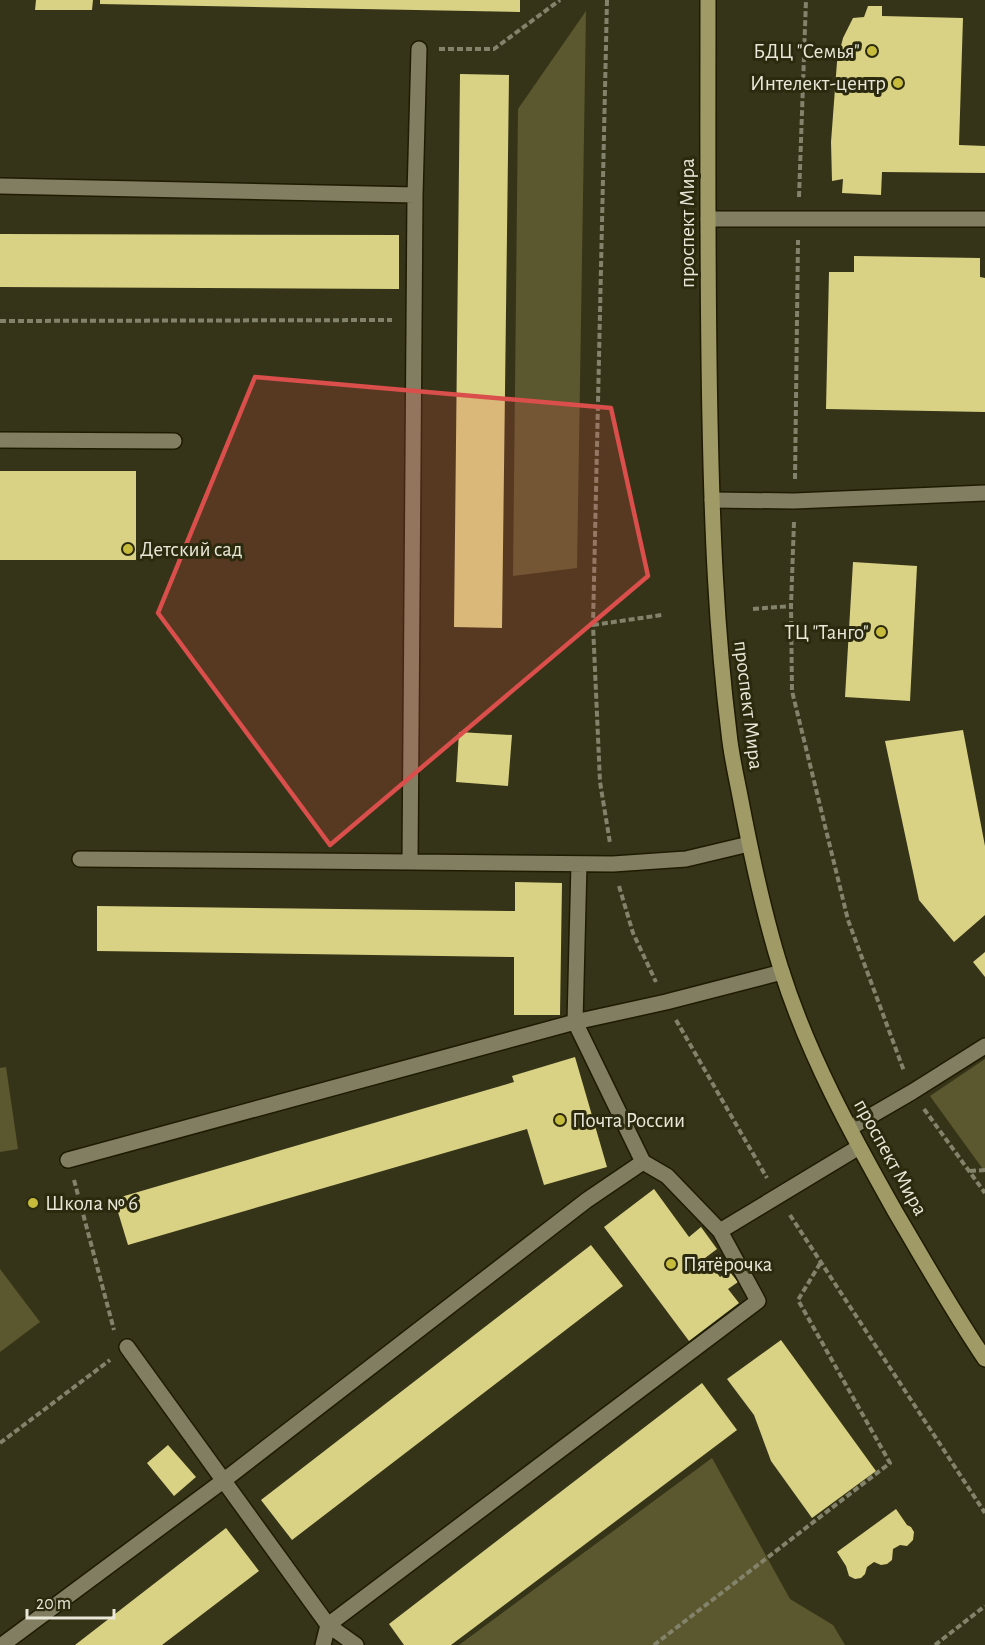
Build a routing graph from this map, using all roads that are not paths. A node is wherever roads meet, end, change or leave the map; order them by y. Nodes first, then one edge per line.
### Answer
1 (708, 0) edge
2 (419, 49) road end
3 (0, 186) edge
4 (415, 195) junction
5 (708, 219) junction
6 (985, 219) edge
7 (0, 440) edge
8 (174, 441) dead end
9 (985, 493) edge
10 (712, 500) junction
11 (749, 844) junction
12 (80, 859) dead end
13 (410, 862) junction
14 (579, 864) junction
15 (782, 972) junction
16 (575, 1022) junction
17 (985, 1046) edge
18 (850, 1128) junction
19 (859, 1147) junction
20 (68, 1160) road end
21 (642, 1162) junction
22 (720, 1231) junction
23 (127, 1347) road end
24 (985, 1359) edge
25 (223, 1481) junction
26 (328, 1625) junction
27 (2, 1645) edge
28 (323, 1645) edge
29 (356, 1645) edge

1 - 5 main road, проспект Мира
2 - 4 lane
3 - 4 lane
4 - 13 lane
5 - 6 lane
5 - 10 main road, проспект Мира
7 - 8 lane
9 - 10 lane
10 - 11 main road, проспект Мира
11 - 14 lane
11 - 15 main road, проспект Мира
12 - 13 lane
13 - 14 lane
14 - 16 lane
15 - 16 lane
15 - 18 main road, проспект Мира
16 - 20 lane
16 - 21 lane
17 - 18 lane
18 - 19 main road, проспект Мира
19 - 22 lane
19 - 24 main road, проспект Мира
21 - 22 lane
21 - 25 lane
22 - 26 lane
23 - 25 lane
25 - 26 lane
25 - 27 lane
26 - 28 lane
26 - 29 lane

